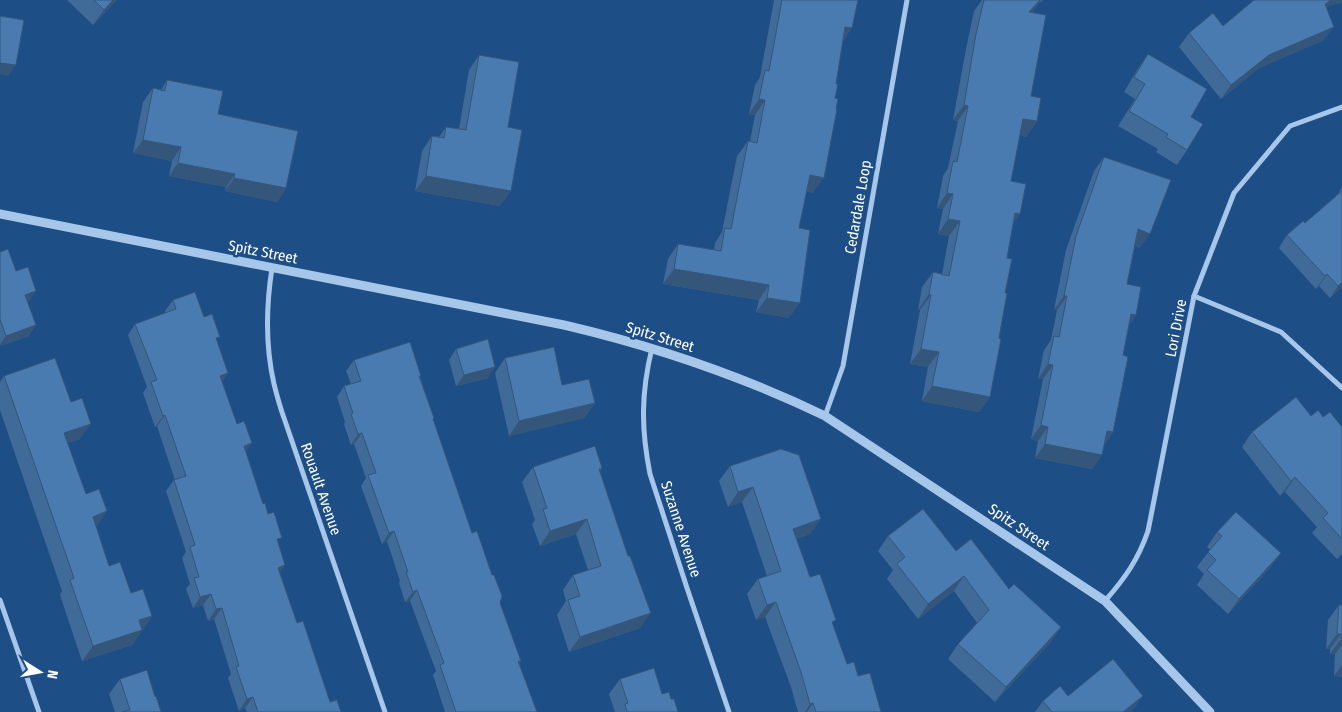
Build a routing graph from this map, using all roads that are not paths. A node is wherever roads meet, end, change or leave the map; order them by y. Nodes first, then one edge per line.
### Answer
1 (907, 0) edge
2 (1342, 107) edge
3 (0, 214) edge
4 (272, 268) junction
5 (1194, 296) junction
6 (652, 348) junction
7 (1342, 388) edge
8 (826, 416) junction
9 (0, 600) edge
10 (1104, 601) junction
11 (39, 712) edge
12 (384, 712) edge
13 (729, 712) edge
14 (1210, 712) edge

1 - 8 street, Cedardale Loop
2 - 5 street, Lori Drive
3 - 4 street, Spitz Street
4 - 6 street, Spitz Street
4 - 12 street, Rouault Avenue
5 - 7 street
5 - 10 street, Lori Drive
6 - 8 street, Spitz Street
6 - 13 street, Suzanne Avenue
8 - 10 street, Spitz Street
9 - 11 street
10 - 14 street, Spitz Street

